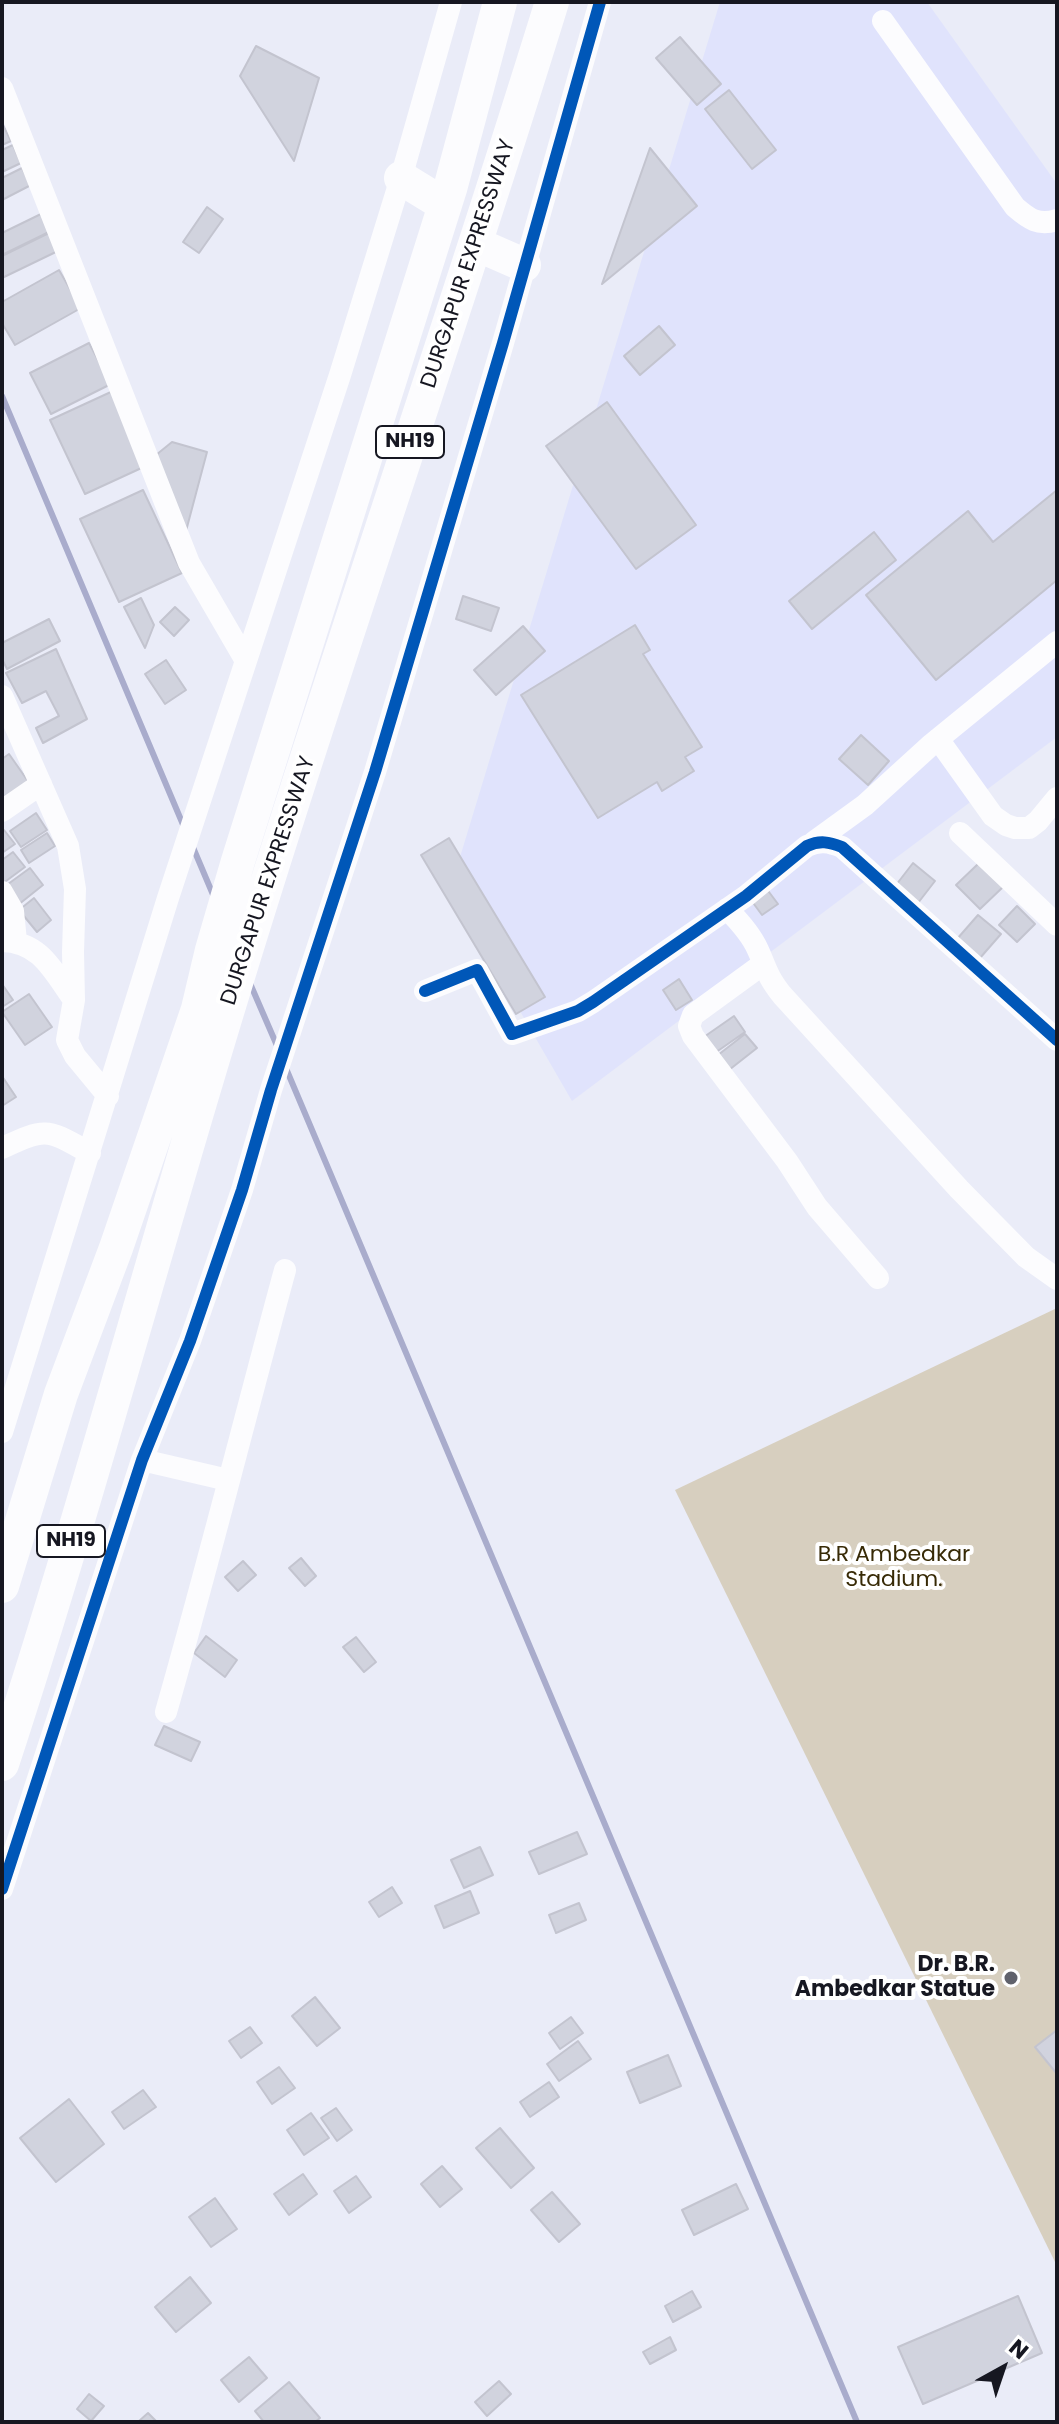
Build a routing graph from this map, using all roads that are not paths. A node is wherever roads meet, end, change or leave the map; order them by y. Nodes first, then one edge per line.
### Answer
1 (451, 2) edge
2 (500, 2) edge
3 (552, 2) edge
4 (600, 2) edge
5 (883, 21) dead end
6 (2, 88) edge
7 (401, 178) junction
8 (445, 205) junction
9 (1057, 220) edge
10 (476, 244) junction
11 (524, 265) junction
12 (1057, 642) edge
13 (246, 661) junction
14 (2, 696) edge
15 (938, 739) junction
16 (41, 784) junction
17 (1057, 798) edge
18 (2, 811) edge
19 (960, 833) dead end
20 (814, 842) junction
21 (2, 892) edge
22 (727, 909) junction
23 (1057, 925) edge
24 (9, 941) edge
25 (763, 964) junction
26 (425, 991) dead end
27 (74, 1000) junction
28 (1057, 1040) edge
29 (108, 1096) junction
30 (2, 1148) edge
31 (90, 1153) junction
32 (285, 1270) dead end
33 (878, 1278) dead end
34 (1057, 1279) edge
35 (2, 1432) edge
36 (142, 1460) junction
37 (228, 1480) junction
38 (2, 1586) edge
39 (166, 1712) dead end
40 (2, 1764) edge
41 (2, 1889) edge

1 - 7 street
2 - 8 highway, DURGAPUR EXPRESSWAY / NH19
3 - 10 highway, DURGAPUR EXPRESSWAY / NH19
4 - 11 street
5 - 9 street
6 - 13 street
7 - 8 highway
7 - 13 street
8 - 38 highway, DURGAPUR EXPRESSWAY / NH19
10 - 11 highway
10 - 40 highway, DURGAPUR EXPRESSWAY / NH19
11 - 36 street
12 - 15 street
13 - 29 street
14 - 16 street
15 - 17 street
15 - 20 street
16 - 18 street
16 - 27 street
19 - 23 street
20 - 22 street
20 - 28 street
21 - 24 street
22 - 25 street
22 - 26 street
24 - 27 street
25 - 33 street
25 - 34 street
27 - 29 street
29 - 31 street
30 - 31 street
31 - 35 street
32 - 37 street
36 - 37 street
36 - 41 street
37 - 39 street

